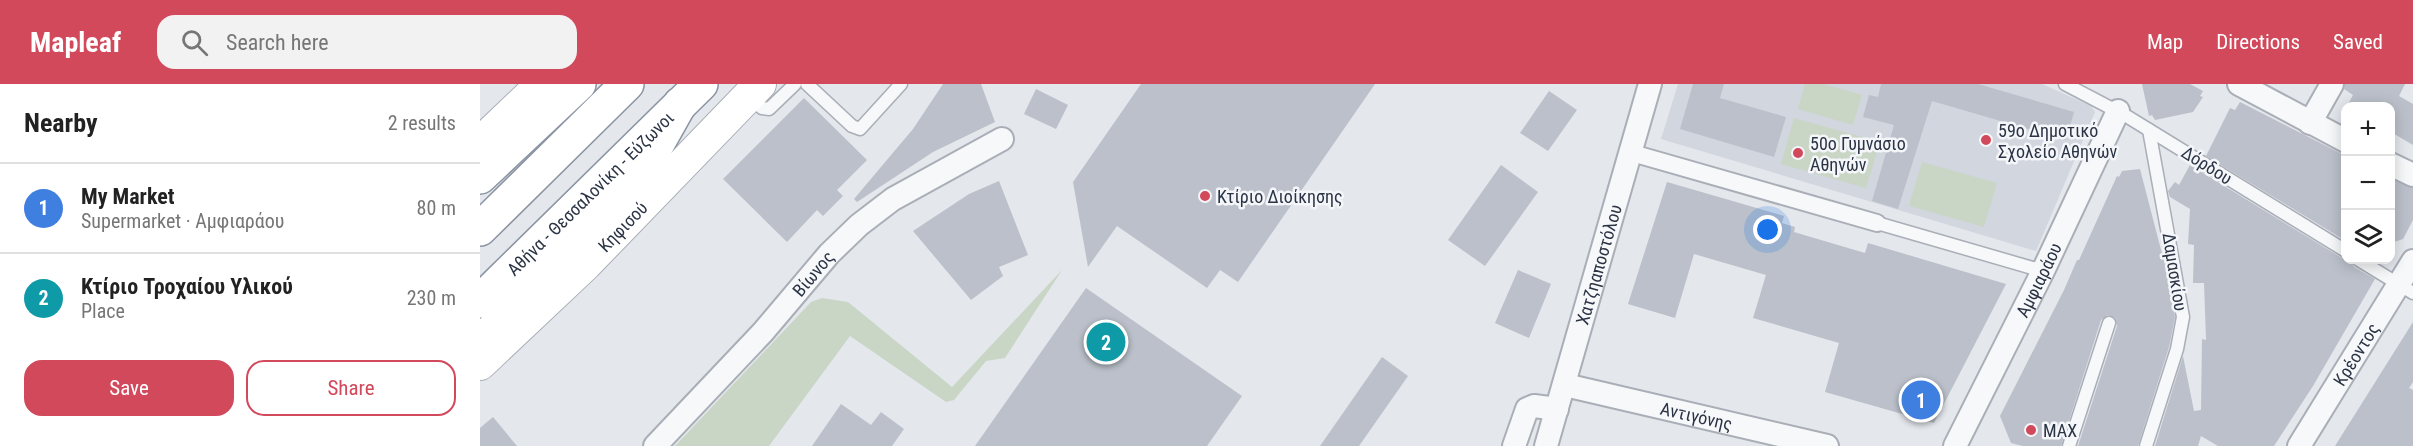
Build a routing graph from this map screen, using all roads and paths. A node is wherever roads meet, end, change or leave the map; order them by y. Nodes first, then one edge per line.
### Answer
1 (542, 84) edge
2 (579, 84) edge
3 (627, 84) edge
4 (795, 84) edge
5 (901, 84) edge
6 (1650, 84) edge
7 (2065, 84) edge
8 (2239, 84) edge
9 (2332, 84) edge
10 (815, 87) edge
11 (753, 90) edge
12 (690, 94) edge
13 (2118, 111) junction
14 (2310, 123) junction
15 (2149, 130) junction
16 (2341, 138) edge
17 (1002, 139) dead end
18 (480, 143) edge
19 (1632, 153) junction
20 (2395, 166) edge
21 (2413, 175) edge
22 (480, 177) edge
23 (1877, 223) joint
24 (480, 229) edge
25 (2341, 248) edge
26 (2413, 261) edge
27 (2366, 264) edge
28 (2043, 271) junction
29 (2406, 288) edge
30 (480, 301) edge
31 (2109, 323) dead end
32 (480, 343) edge
33 (480, 364) edge
34 (1565, 385) junction
35 (1557, 409) junction
36 (655, 446) edge
37 (1514, 446) edge
38 (1546, 446) edge
39 (1827, 446) edge
40 (1955, 446) edge
41 (2068, 446) edge
42 (2146, 446) edge
43 (2299, 446) edge

1 - 18 main road
2 - 22 highway
3 - 24 highway
4 - 11 lane
5 - 10 lane
6 - 19 street, Χατζηαποστόλου
7 - 13 lane, Δόρδου
8 - 14 street
9 - 14 street
11 - 33 main road, Κηφισού
12 - 30 highway, Αθήνα - Θεσσαλονίκη - Εύζωνοι
12 - 32 highway
13 - 15 lane, Δόρδου
13 - 28 street, Αμφιαράου
14 - 16 street
15 - 25 lane, Δόρδου
15 - 42 lane, Δαμασκίου
17 - 36 street, Βίωνος
19 - 23 street
19 - 34 street, Χατζηαποστόλου
20 - 21 street
23 - 28 lane
26 - 29 street, Κρέοντος
27 - 29 lane
28 - 40 street, Αμφιαράου
29 - 43 street, Κρέοντος
31 - 41 lane
34 - 35 street, Χατζηαποστόλου
34 - 39 street, Αντιγόνης
35 - 37 street
35 - 38 street, Χατζηαποστόλου

